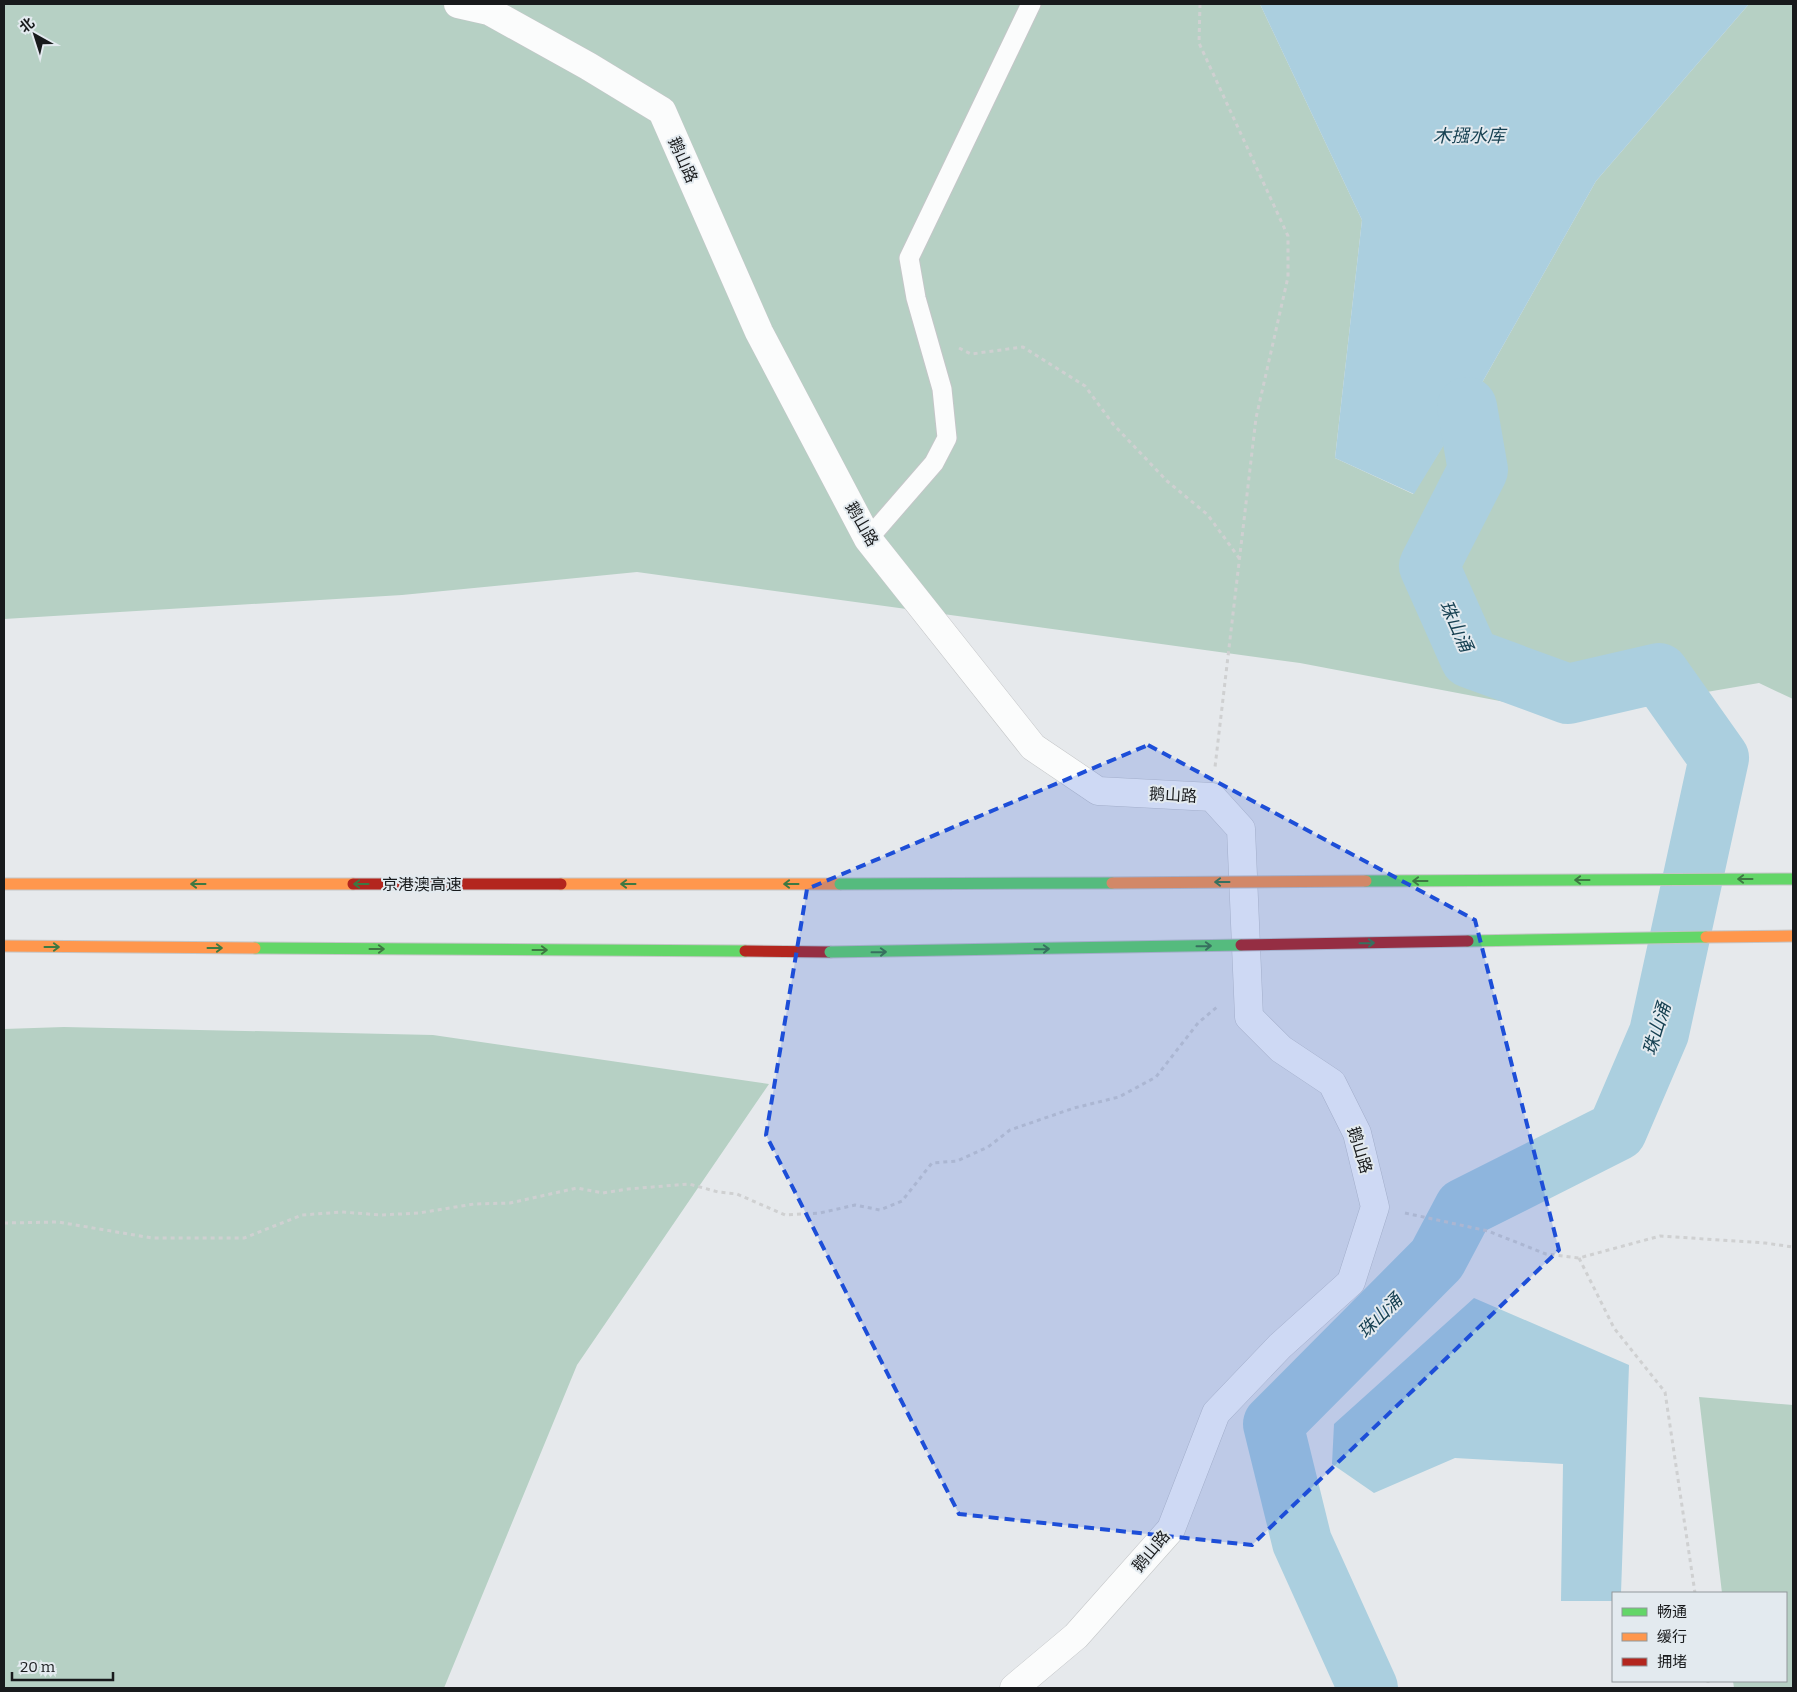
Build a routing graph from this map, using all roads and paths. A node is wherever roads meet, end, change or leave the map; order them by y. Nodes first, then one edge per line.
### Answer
1 (458, 4) edge
2 (1030, 4) edge
3 (1200, 4) edge
4 (925, 332) junction
5 (868, 539) junction
6 (1239, 559) junction
7 (1212, 797) junction
8 (1793, 878) edge
9 (4, 884) edge
10 (1793, 936) edge
11 (4, 946) edge
12 (1249, 1017) junction
13 (1375, 1207) junction
14 (4, 1223) edge
15 (1793, 1247) edge
16 (1579, 1258) junction
17 (1695, 1592) edge
18 (1014, 1688) edge

1 - 5 street, 鹅山路
2 - 4 lane
3 - 6 path
4 - 5 lane
4 - 6 path
5 - 7 street, 鹅山路
6 - 7 path
7 - 12 street, 鹅山路
8 -> 9 highway, 京港澳高速, bridge
11 -> 10 highway, bridge
12 - 13 street, 鹅山路
12 - 14 path
13 - 16 path
13 - 18 street, 鹅山路
15 - 16 path
16 - 17 path

